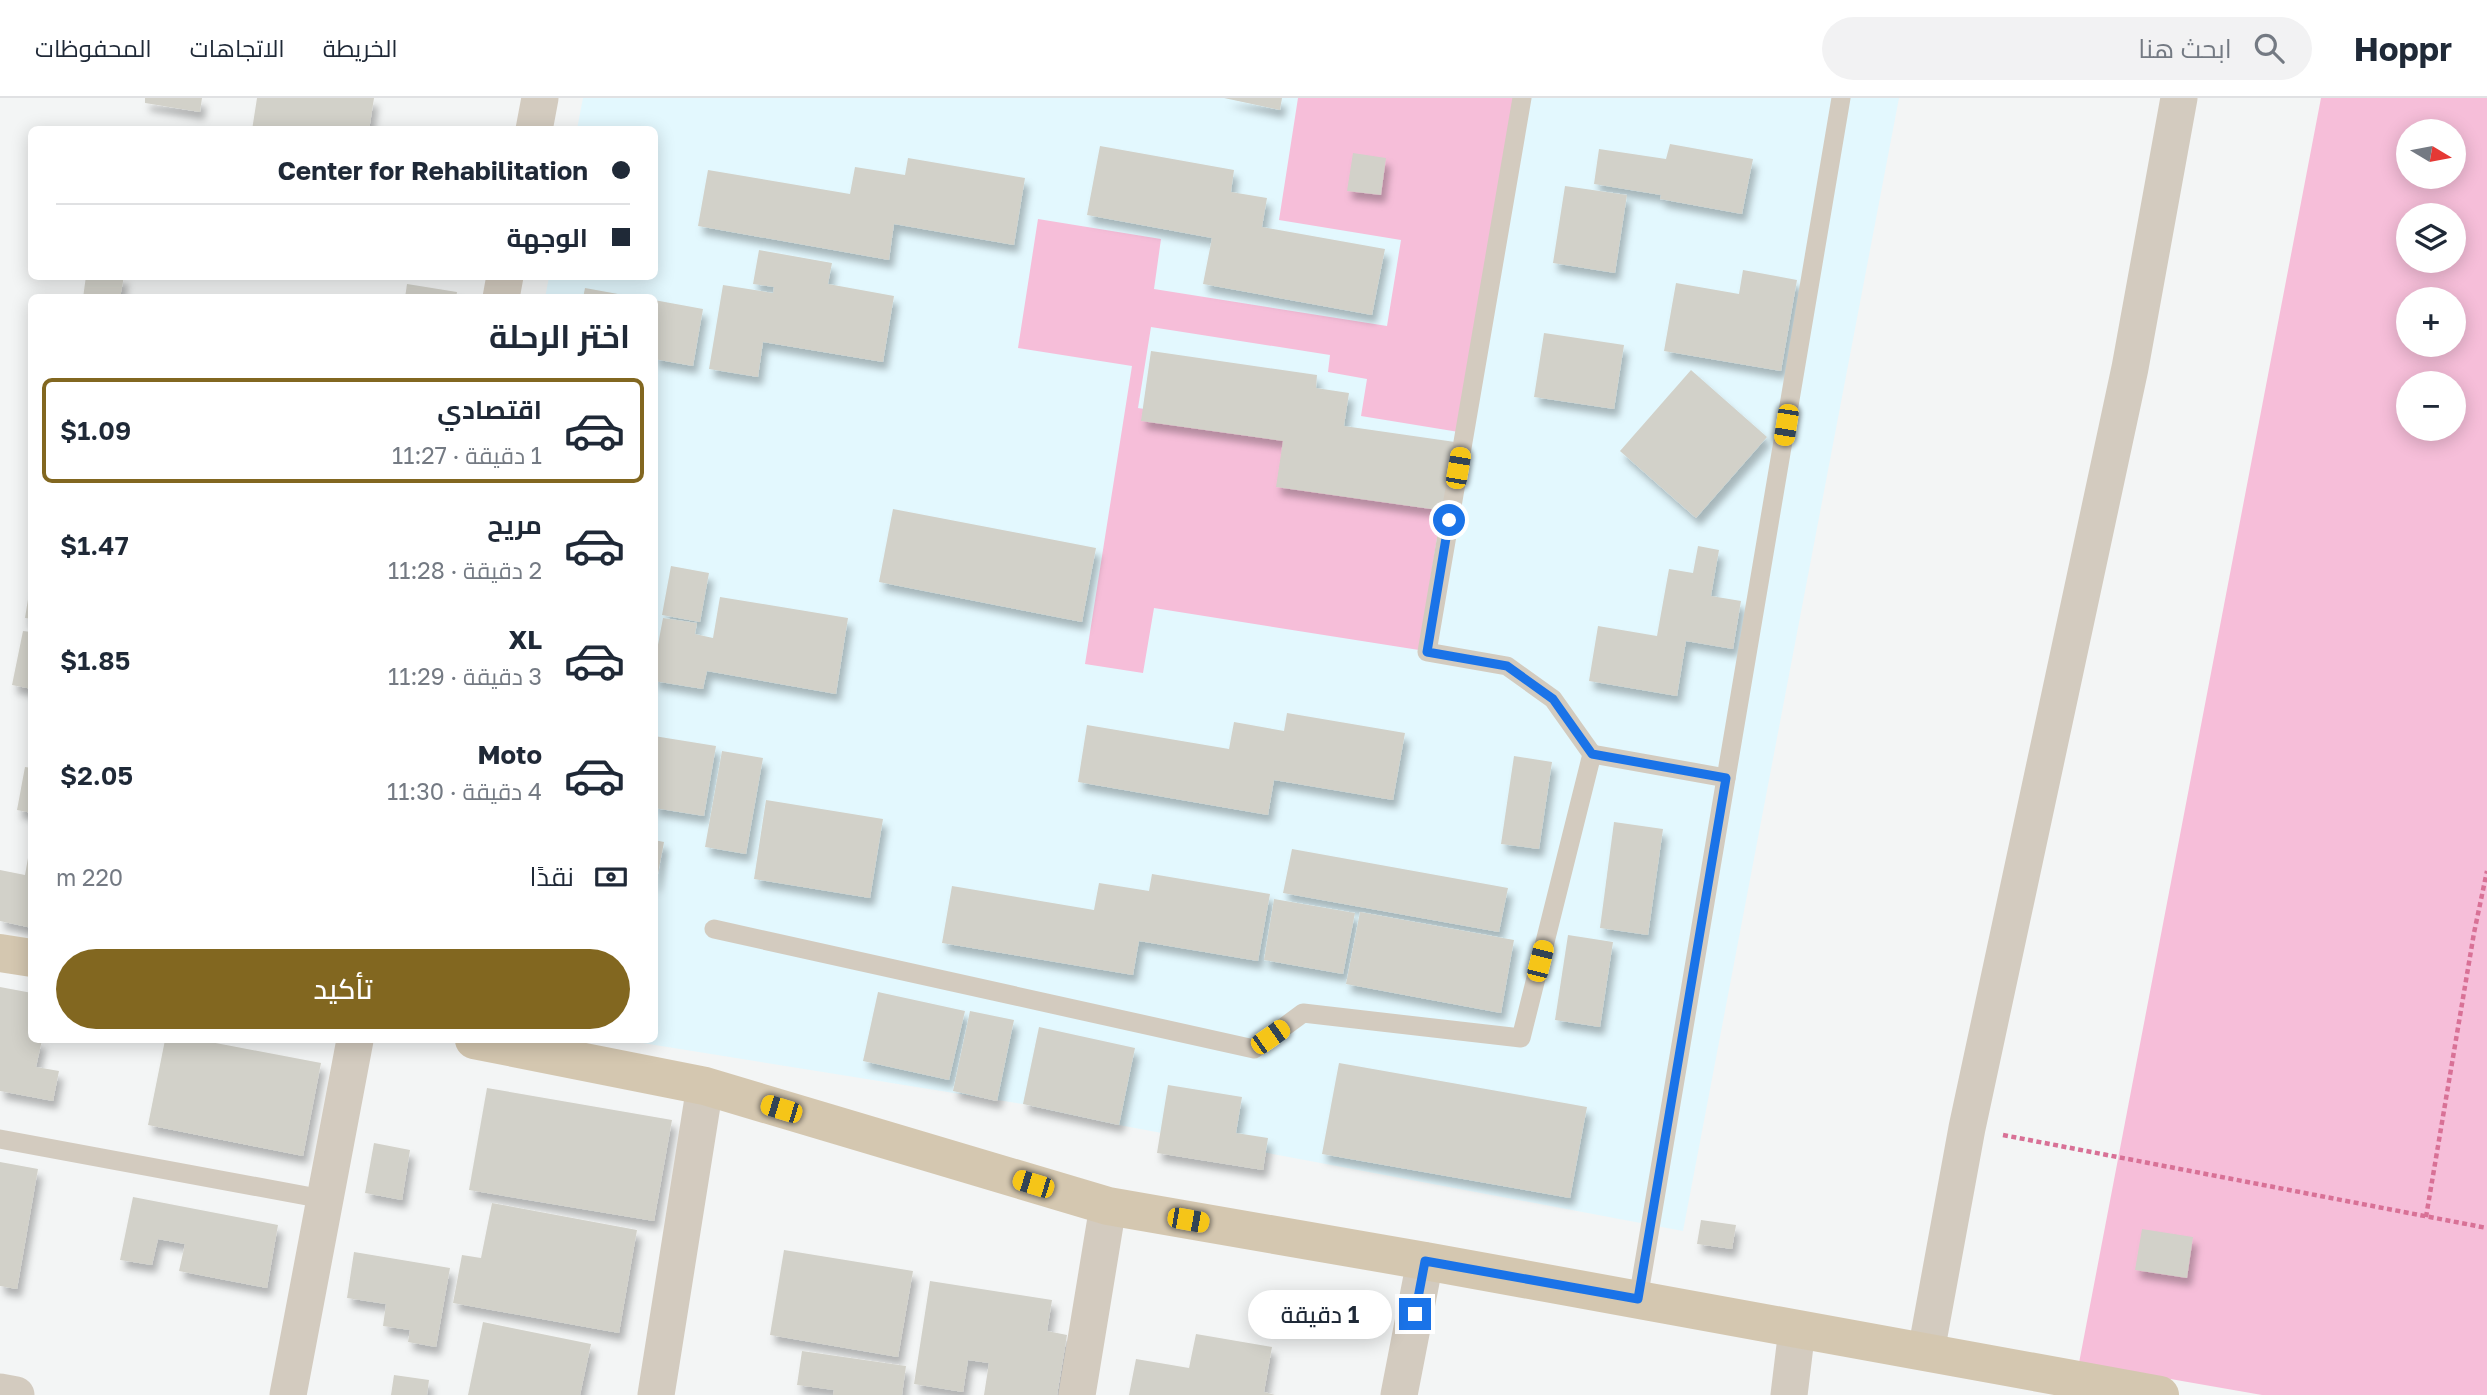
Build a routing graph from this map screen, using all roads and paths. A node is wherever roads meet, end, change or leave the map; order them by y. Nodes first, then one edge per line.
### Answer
1 (540, 98) edge
2 (1522, 98) edge
3 (1841, 98) edge
4 (2179, 98) edge
5 (535, 126) edge
6 (1592, 754) junction
7 (1726, 778) junction
8 (2487, 871) edge
9 (714, 929) dead end
10 (0, 953) edge
11 (28, 957) edge
12 (354, 1043) edge
13 (489, 1043) edge
14 (705, 1086) junction
15 (1967, 1128) junction
16 (0, 1139) edge
17 (323, 1199) junction
18 (1108, 1206) junction
19 (2426, 1217) junction
20 (2487, 1228) edge
21 (1425, 1261) junction
22 (1638, 1299) junction
23 (1797, 1329) junction
24 (1926, 1352) junction
25 (0, 1392) edge
26 (2153, 1394) edge
27 (16, 1395) edge
28 (288, 1395) edge
29 (656, 1395) edge
30 (1076, 1395) edge
31 (1399, 1395) edge
32 (1789, 1395) edge

1 - 5 street
2 - 6 lane
3 - 7 lane
4 - 15 street
6 - 7 lane
6 - 9 lane
7 - 22 lane
8 - 19 path
10 - 11 main road
12 - 17 street
13 - 14 main road
14 - 18 main road
14 - 29 street
15 - 19 path
15 - 24 street
16 - 17 lane
17 - 28 street
18 - 21 main road
18 - 30 street
19 - 20 path
21 - 22 main road
21 - 31 street
22 - 23 main road
23 - 24 main road
23 - 32 street
24 - 26 main road
25 - 27 street

